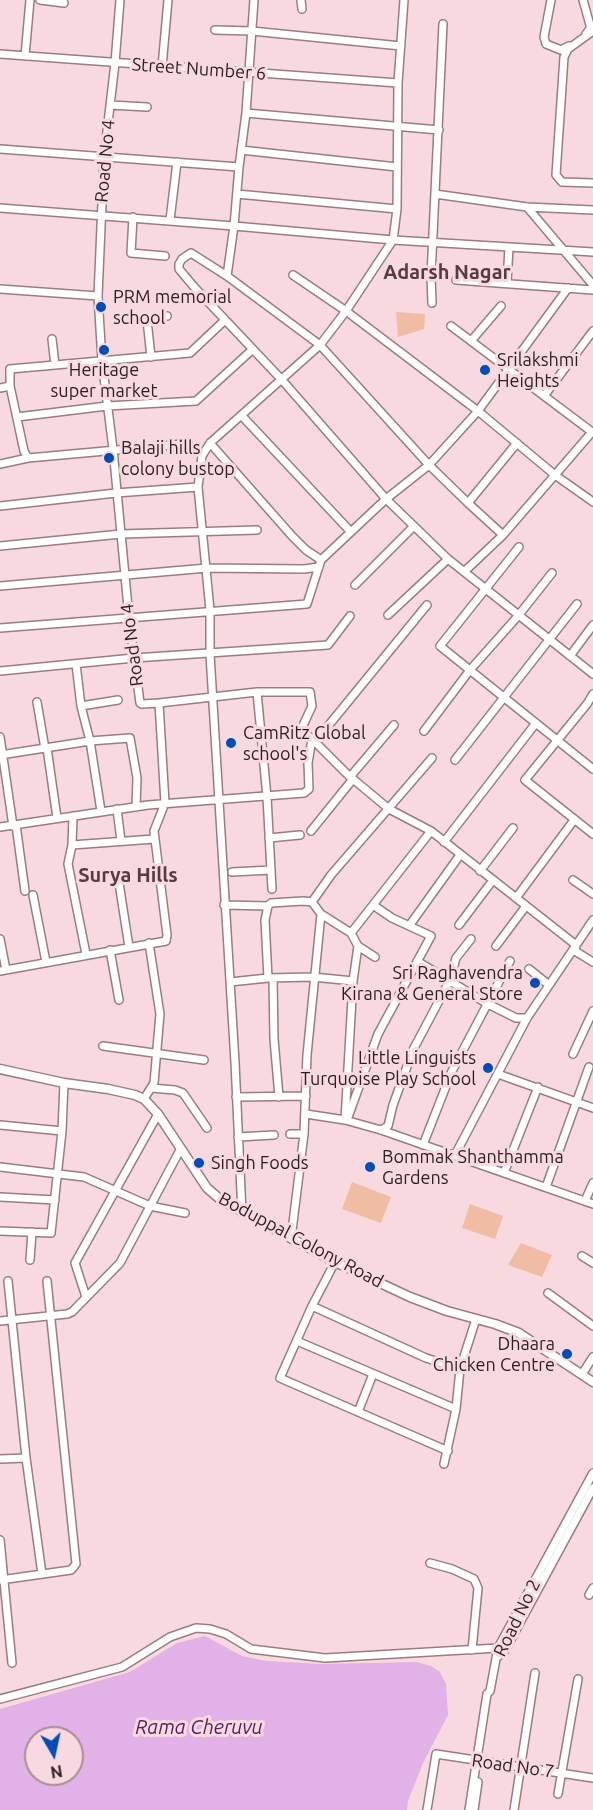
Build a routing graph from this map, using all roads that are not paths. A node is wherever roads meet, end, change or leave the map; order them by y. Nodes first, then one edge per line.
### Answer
1 (30, 0) edge
2 (40, 0) edge
3 (120, 0) edge
4 (168, 0) edge
5 (255, 0) edge
6 (301, 0) edge
7 (404, 0) edge
8 (551, 0) edge
9 (583, 0) edge
10 (64, 3) dead end
11 (302, 9) dead end
12 (443, 24) dead end
13 (215, 30) dead end
14 (252, 31) junction
15 (593, 31) edge
16 (401, 46) junction
17 (0, 54) edge
18 (25, 56) junction
19 (115, 63) junction
20 (162, 67) junction
21 (248, 73) junction
22 (398, 83) junction
23 (110, 105) junction
24 (147, 107) dead end
25 (246, 112) junction
26 (398, 126) junction
27 (439, 130) junction
28 (0, 149) edge
29 (241, 150) junction
30 (104, 157) junction
31 (177, 162) junction
32 (239, 167) junction
33 (397, 167) junction
34 (593, 183) edge
35 (237, 194) junction
36 (435, 194) junction
37 (527, 207) junction
38 (0, 208) edge
39 (397, 209) junction
40 (593, 210) edge
41 (101, 215) junction
42 (133, 217) junction
43 (170, 220) junction
44 (234, 226) junction
45 (393, 240) junction
46 (433, 242) junction
47 (509, 247) junction
48 (565, 250) junction
49 (593, 252) edge
50 (165, 256) dead end
51 (293, 275) dead end
52 (227, 276) junction
53 (456, 280) dead end
54 (507, 283) junction
55 (593, 285) edge
56 (568, 288) junction
57 (0, 289) edge
58 (593, 290) edge
59 (98, 296) junction
60 (432, 303) dead end
61 (501, 306) dead end
62 (346, 311) junction
63 (167, 316) dead end
64 (225, 320) junction
65 (451, 326) dead end
66 (593, 331) edge
67 (52, 339) dead end
68 (471, 341) junction
69 (320, 345) junction
70 (253, 349) junction
71 (151, 357) junction
72 (102, 361) junction
73 (55, 365) junction
74 (509, 370) junction
75 (282, 380) junction
76 (10, 386) junction
77 (0, 388) edge
78 (544, 396) junction
79 (107, 406) junction
80 (478, 411) junction
81 (242, 416) junction
82 (17, 417) junction
83 (210, 443) junction
84 (517, 443) junction
85 (183, 444) dead end
86 (113, 449) junction
87 (28, 459) junction
88 (0, 464) edge
89 (429, 465) junction
90 (555, 476) junction
91 (198, 487) junction
92 (116, 494) junction
93 (386, 499) junction
94 (593, 502) edge
95 (468, 503) junction
96 (0, 506) edge
97 (414, 526) junction
98 (257, 530) dead end
99 (350, 531) junction
100 (202, 532) junction
101 (122, 534) junction
102 (503, 535) junction
103 (0, 546) edge
104 (519, 547) dead end
105 (448, 559) junction
106 (320, 563) junction
107 (207, 568) junction
108 (465, 571) junction
109 (552, 573) dead end
110 (125, 577) junction
111 (355, 585) dead end
112 (0, 586) edge
113 (486, 589) junction
114 (577, 604) dead end
115 (427, 605) dead end
116 (210, 610) junction
117 (388, 615) dead end
118 (350, 616) dead end
119 (518, 616) junction
120 (129, 618) junction
121 (593, 625) edge
122 (0, 628) edge
123 (549, 638) junction
124 (210, 654) junction
125 (570, 656) junction
126 (134, 658) junction
127 (76, 663) junction
128 (470, 670) junction
129 (0, 671) edge
130 (593, 674) edge
131 (257, 692) junction
132 (593, 694) edge
133 (213, 696) junction
134 (503, 697) junction
135 (118, 700) dead end
136 (37, 702) dead end
137 (159, 703) junction
138 (81, 706) junction
139 (590, 706) edge
140 (536, 723) junction
141 (394, 725) dead end
142 (424, 731) dead end
143 (0, 737) edge
144 (314, 740) junction
145 (557, 740) junction
146 (90, 741) junction
147 (46, 749) junction
148 (2, 755) edge
149 (432, 758) dead end
150 (455, 760) dead end
151 (593, 769) edge
152 (352, 778) junction
153 (267, 797) junction
154 (219, 798) junction
155 (165, 803) junction
156 (136, 807) junction
157 (117, 809) junction
158 (389, 809) junction
159 (101, 812) junction
160 (73, 816) junction
161 (57, 818) junction
162 (574, 820) junction
163 (14, 825) junction
164 (0, 827) edge
165 (513, 828) dead end
166 (311, 831) dead end
167 (431, 831) junction
168 (593, 834) edge
169 (300, 835) dead end
170 (269, 838) junction
171 (154, 839) junction
172 (121, 841) junction
173 (444, 842) junction
174 (72, 845) junction
175 (460, 855) junction
176 (271, 870) junction
177 (480, 871) junction
178 (232, 872) dead end
179 (493, 880) junction
180 (573, 880) dead end
181 (119, 883) dead end
182 (272, 889) dead end
183 (26, 891) dead end
184 (593, 894) edge
185 (33, 895) dead end
186 (516, 898) junction
187 (312, 902) junction
188 (224, 905) junction
189 (374, 905) junction
190 (268, 906) junction
191 (526, 906) junction
192 (321, 914) junction
193 (593, 920) edge
194 (459, 925) dead end
195 (409, 926) junction
196 (351, 933) junction
197 (0, 939) edge
198 (471, 939) dead end
199 (149, 943) junction
200 (576, 945) junction
201 (358, 946) junction
202 (496, 946) dead end
203 (129, 947) junction
204 (110, 950) junction
205 (86, 954) junction
206 (375, 957) dead end
207 (417, 961) junction
208 (510, 961) dead end
209 (46, 962) junction
210 (593, 962) edge
211 (529, 969) dead end
212 (3, 970) edge
213 (314, 977) junction
214 (270, 978) junction
215 (450, 980) junction
216 (353, 981) junction
217 (230, 982) junction
218 (549, 984) junction
219 (120, 1000) dead end
220 (486, 1004) junction
221 (593, 1011) edge
222 (526, 1018) junction
223 (103, 1046) dead end
224 (157, 1054) junction
225 (573, 1054) dead end
226 (204, 1060) dead end
227 (589, 1067) dead end
228 (0, 1069) edge
229 (498, 1074) junction
230 (64, 1083) junction
231 (538, 1087) junction
232 (151, 1088) junction
233 (306, 1096) junction
234 (236, 1097) junction
235 (279, 1097) junction
236 (144, 1100) junction
237 (575, 1102) junction
238 (593, 1108) edge
239 (158, 1114) junction
240 (306, 1114) junction
241 (346, 1120) junction
242 (0, 1125) edge
243 (207, 1128) dead end
244 (381, 1130) junction
245 (62, 1131) junction
246 (290, 1134) dead end
247 (304, 1134) junction
248 (274, 1136) dead end
249 (238, 1137) junction
250 (423, 1144) junction
251 (180, 1150) junction
252 (455, 1155) junction
253 (0, 1167) edge
254 (58, 1172) junction
255 (504, 1173) junction
256 (593, 1183) edge
257 (546, 1187) junction
258 (114, 1191) junction
259 (0, 1197) edge
260 (55, 1200) junction
261 (589, 1203) edge
262 (150, 1206) junction
263 (185, 1213) dead end
264 (242, 1213) junction
265 (0, 1231) edge
266 (32, 1232) junction
267 (291, 1239) junction
268 (582, 1256) dead end
269 (30, 1260) dead end
270 (335, 1262) junction
271 (593, 1263) edge
272 (8, 1281) dead end
273 (47, 1281) dead end
274 (548, 1293) dead end
275 (86, 1297) junction
276 (312, 1306) junction
277 (50, 1315) junction
278 (11, 1319) junction
279 (476, 1319) junction
280 (0, 1322) edge
281 (593, 1326) edge
282 (297, 1341) junction
283 (593, 1357) edge
284 (460, 1369) junction
285 (373, 1374) junction
286 (582, 1374) junction
287 (593, 1382) edge
288 (456, 1409) junction
289 (357, 1412) junction
290 (448, 1451) junction
291 (26, 1458) junction
292 (0, 1459) edge
293 (444, 1464) dead end
294 (593, 1473) edge
295 (593, 1488) edge
296 (0, 1540) edge
297 (430, 1563) dead end
298 (42, 1574) junction
299 (2, 1580) edge
300 (498, 1648) junction
301 (472, 1650) junction
302 (496, 1658) junction
303 (12, 1663) dead end
304 (535, 1673) dead end
305 (578, 1679) dead end
306 (0, 1699) edge
307 (479, 1761) junction
308 (520, 1767) junction
309 (562, 1773) junction
310 (593, 1778) edge
311 (558, 1794) dead end
312 (427, 1810) edge
313 (469, 1810) edge
314 (474, 1810) edge
315 (514, 1810) edge

1 - 18 street
2 - 10 street
3 - 19 street, Road No 4
4 - 20 street
5 - 14 street
6 - 11 street
7 - 16 street
8 - 9 street
12 - 27 street
13 - 14 street
14 - 16 street
14 - 21 street
15 - 34 street
16 - 22 street
17 - 18 street, Street Number 6
18 - 19 street, Street Number 6
19 - 20 street, Street Number 6
19 - 23 street, Road No 4
20 - 21 street, Street Number 6
21 - 22 street, Street Number 6
21 - 25 street
22 - 26 street
23 - 24 street
23 - 30 street, Road No 4
25 - 26 street
25 - 29 street
26 - 27 street
26 - 33 street
27 - 36 street
28 - 30 street
29 - 32 street
29 - 33 street
30 - 31 street
30 - 41 street, Road No 4
31 - 32 street
31 - 43 street
32 - 35 street
33 - 39 street
35 - 39 street
35 - 44 street
36 - 37 street
36 - 46 street
37 - 40 street
37 - 48 street
38 - 41 street
39 - 45 street
41 - 42 street
41 - 59 street, Road No 4
42 - 43 street
42 - 50 street
43 - 44 street
44 - 45 street
44 - 52 street
45 - 46 street
45 - 62 street
46 - 47 street
46 - 60 street
47 - 48 street
47 - 54 street
48 - 49 street
48 - 55 street
51 - 62 street
52 - 64 street
52 - 69 street
53 - 54 street
54 - 56 street
56 - 58 street
56 - 74 street
57 - 59 street
59 - 72 street, Road No 4
61 - 68 street
62 - 69 street
62 - 80 street
63 - 71 street
64 - 70 street
64 - 71 street
65 - 68 street
66 - 78 street
67 - 73 street
68 - 74 street
69 - 75 street
69 - 89 street
70 - 75 street
70 - 79 street
71 - 72 street
72 - 73 street
72 - 79 street, Road No 4
73 - 76 street
74 - 78 street
74 - 80 street
75 - 81 street
75 - 93 street
76 - 77 street
76 - 82 street
78 - 90 street
79 - 82 street
79 - 86 street, Road No 4
80 - 84 street
80 - 89 street
81 - 83 street
81 - 99 street
82 - 87 street
83 - 91 street
83 - 106 street
84 - 90 street
84 - 95 street
85 - 86 street
86 - 87 street
86 - 92 street, Road No 4
87 - 88 street
89 - 93 street
89 - 95 street
90 - 94 street
90 - 102 street
91 - 92 street
91 - 100 street
92 - 96 street
92 - 101 street, Road No 4
93 - 97 street
93 - 99 street
95 - 102 street
97 - 105 street
97 - 111 street
98 - 100 street
99 - 106 street
100 - 101 street
100 - 107 street
101 - 103 street
101 - 110 street, Road No 4
102 - 108 street
104 - 113 street
105 - 108 street
105 - 117 street
106 - 107 street
106 - 116 street
107 - 110 street
107 - 116 street
108 - 113 street
109 - 119 street
110 - 112 street
110 - 120 street, Road No 4
113 - 119 street
113 - 128 street
114 - 123 street
115 - 144 street
116 - 120 street
116 - 124 street
118 - 124 street
119 - 123 street
119 - 128 street
120 - 122 street
120 - 126 street, Road No 4
121 - 125 street
123 - 125 street
123 - 134 street
124 - 126 street
124 - 133 street
125 - 130 street
126 - 127 street
126 - 137 street, Road No 4
127 - 129 street
127 - 138 street
128 - 134 street
128 - 142 street
131 - 133 street, Road No 4
131 - 144 street, Road No 4
131 - 153 street
132 - 139 street
133 - 137 street, Road No 4
133 - 154 street
134 - 140 street
134 - 150 street
135 - 138 street
136 - 147 street
137 - 155 street
138 - 146 street
139 - 145 street
140 - 145 street
140 - 173 street
141 - 152 street
143 - 148 street
144 - 152 street
144 - 153 street
145 - 151 street
145 - 162 street
146 - 147 street
146 - 156 street
146 - 159 street
147 - 148 street
147 - 161 street
148 - 163 street
149 - 158 street
152 - 158 street
152 - 166 street
153 - 154 street
153 - 170 street
154 - 155 street
154 - 188 street
155 - 156 street
155 - 171 street
156 - 157 street
157 - 159 street
157 - 172 street
158 - 167 street
158 - 187 street
159 - 160 street
160 - 161 street
160 - 174 street
161 - 163 street
162 - 168 street
162 - 186 street
163 - 164 street
163 - 183 street
165 - 177 street
167 - 173 street
167 - 189 street
169 - 170 street
170 - 176 street
171 - 172 street
171 - 199 street
172 - 174 street
173 - 175 street
174 - 205 street
175 - 177 street
175 - 195 street
176 - 178 street
176 - 182 street
177 - 179 street
179 - 186 street
179 - 194 street
180 - 184 street
181 - 203 street
185 - 209 street
186 - 191 street
187 - 190 street
187 - 192 street
188 - 190 street
188 - 217 street
189 - 195 street
189 - 196 street
190 - 214 street
191 - 200 street
191 - 202 street
192 - 196 street
192 - 213 street
193 - 200 street
195 - 207 street
196 - 201 street
197 - 212 street
198 - 215 street
199 - 203 street
199 - 224 street
200 - 210 street
200 - 218 street
201 - 206 street
201 - 216 street
203 - 204 street
204 - 205 street
204 - 219 street
205 - 209 street
207 - 215 street
207 - 241 street
208 - 220 street
209 - 212 street
211 - 218 street
213 - 214 street
213 - 216 street
213 - 233 street
214 - 217 street
214 - 235 street
215 - 220 street
215 - 244 street
216 - 241 street
217 - 234 street
218 - 222 street
220 - 222 street
220 - 250 street
221 - 225 street
222 - 229 street
223 - 224 street
224 - 226 street
224 - 232 street
227 - 237 street
228 - 230 street, Boduppal Colony Road
229 - 231 street
229 - 252 street
230 - 236 street, Boduppal Colony Road
230 - 245 street
231 - 237 street
231 - 255 street
232 - 236 street
232 - 243 street
233 - 235 street
233 - 240 street
234 - 235 street
234 - 249 street
236 - 239 street, Boduppal Colony Road
237 - 238 street
237 - 257 street
239 - 251 street, Boduppal Colony Road
239 - 258 street
240 - 241 street
240 - 247 street
241 - 244 street
242 - 245 street
244 - 250 street
245 - 254 street
246 - 247 street
247 - 267 street
248 - 249 street
249 - 264 street
250 - 252 street
251 - 262 street
251 - 264 street, Boduppal Colony Road
252 - 255 street
253 - 254 street
254 - 258 street
254 - 260 street
255 - 257 street
256 - 261 street
257 - 261 street
258 - 262 street
258 - 275 street
259 - 260 street
260 - 266 street
262 - 263 street
262 - 275 street
264 - 267 street, Boduppal Colony Road
265 - 266 street
266 - 269 street
267 - 270 street, Boduppal Colony Road
268 - 271 street
270 - 276 street
270 - 279 street, Boduppal Colony Road
272 - 278 street
273 - 277 street
274 - 281 street
275 - 277 street
276 - 282 street
276 - 284 street
277 - 278 street
277 - 298 street
278 - 280 street
278 - 291 street
279 - 284 street
279 - 286 street, Boduppal Colony Road
282 - 285 street
282 - 289 street
283 - 286 street
284 - 288 street
285 - 288 street
285 - 289 street
286 - 287 street, Boduppal Colony Road
288 - 290 street
289 - 290 street
290 - 293 street
291 - 292 street
291 - 298 street
294 - 300 street, Road No 2
295 - 302 street
296 - 299 street
297 - 301 street
298 - 299 street
299 - 303 street
300 - 301 street
300 - 302 street, Road No 2
301 - 306 street
302 - 307 street, Road No 2
304 - 308 street
305 - 309 street
307 - 308 street, Road No 7
307 - 312 street, Road No 7
307 - 313 street, Road No 2
307 - 314 street
308 - 309 street, Road No 7
308 - 315 street
309 - 310 street, Road No 7
309 - 311 street

